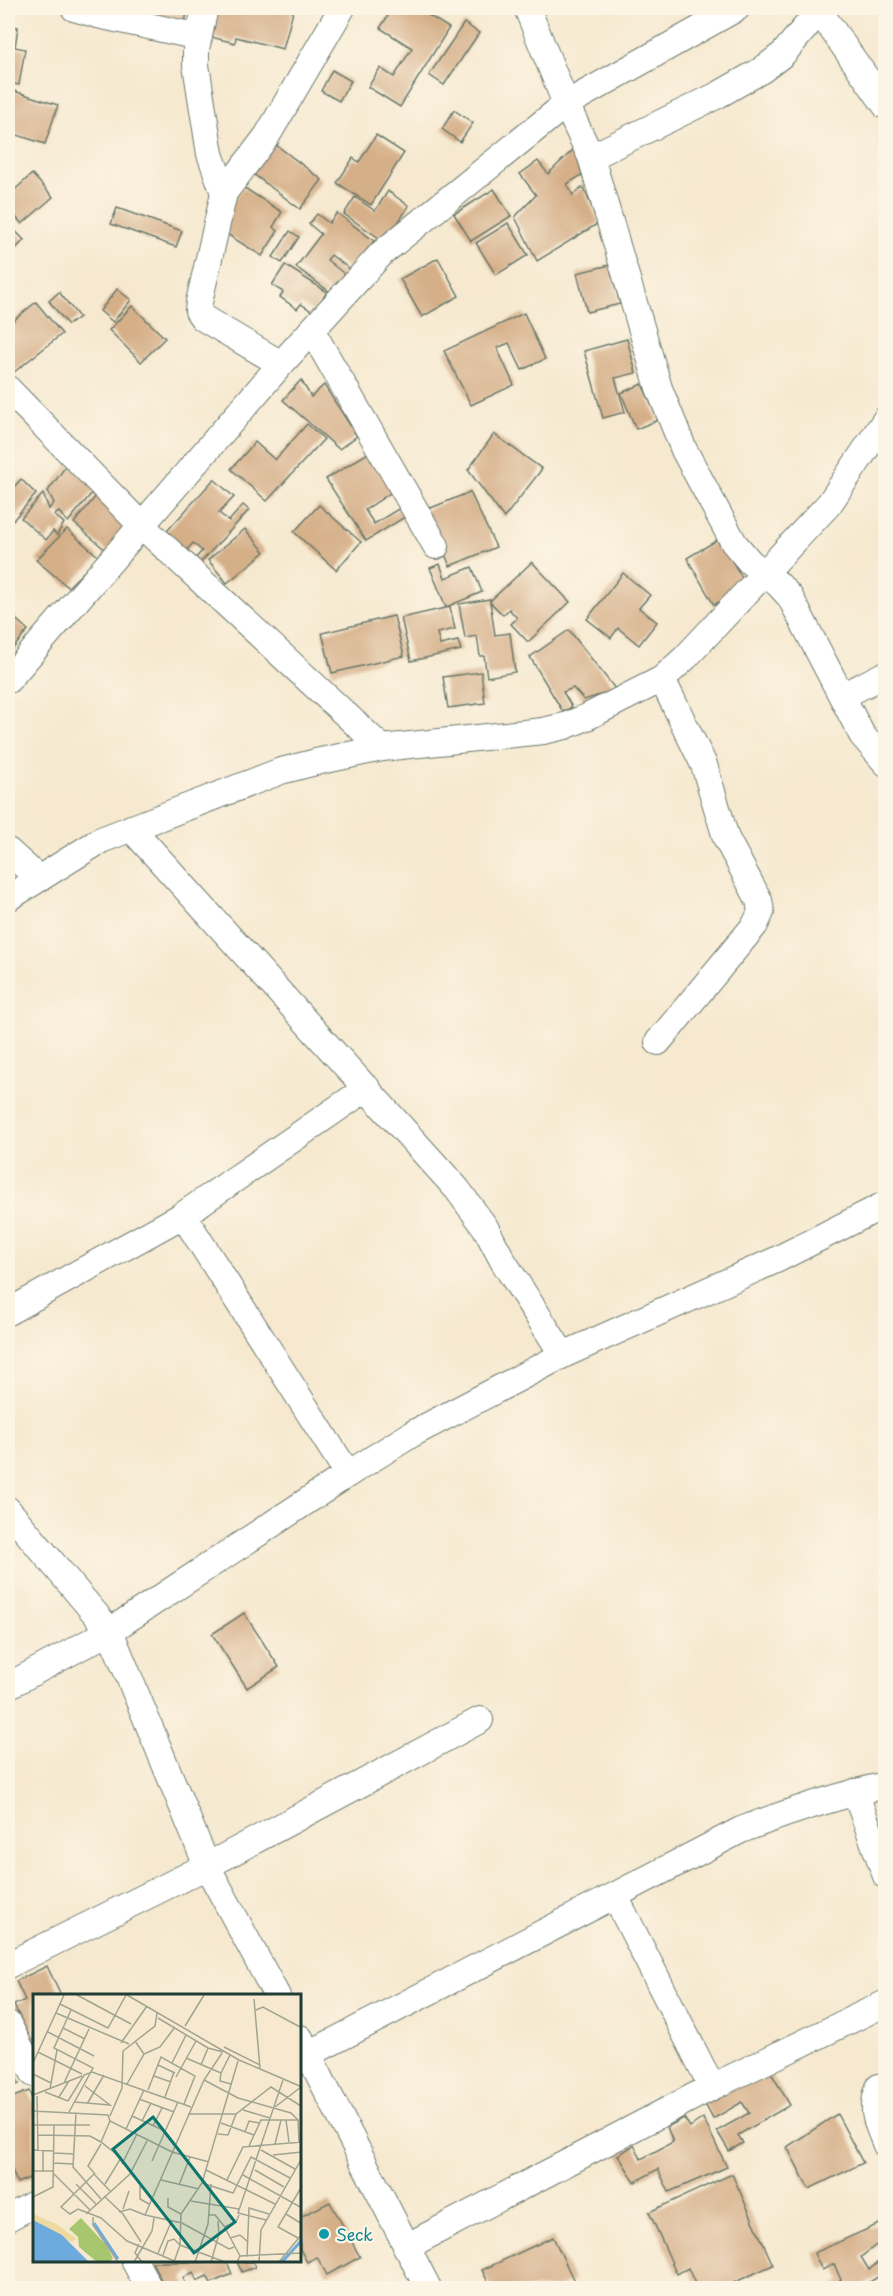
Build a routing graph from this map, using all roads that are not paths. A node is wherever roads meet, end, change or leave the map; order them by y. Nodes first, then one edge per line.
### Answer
1 (74, 8) edge
2 (205, 8) edge
3 (342, 8) edge
4 (527, 8) edge
5 (737, 8) edge
6 (818, 9) edge
7 (199, 37) junction
8 (566, 104) junction
9 (885, 106) edge
10 (591, 157) junction
11 (224, 193) junction
12 (312, 331) junction
13 (281, 364) junction
14 (8, 389) edge
15 (885, 419) edge
16 (141, 525) junction
17 (436, 546) dead end
18 (765, 573) junction
19 (885, 674) edge
20 (662, 679) junction
21 (8, 680) edge
22 (842, 696) junction
23 (382, 748) junction
24 (885, 764) edge
25 (131, 828) junction
26 (8, 851) edge
27 (38, 878) junction
28 (8, 897) edge
29 (658, 1042) dead end
30 (367, 1088) junction
31 (885, 1204) edge
32 (183, 1215) junction
33 (8, 1312) edge
34 (563, 1355) junction
35 (348, 1474) junction
36 (8, 1510) edge
37 (111, 1630) junction
38 (8, 1686) edge
39 (480, 1720) dead end
40 (885, 1785) edge
41 (855, 1792) junction
42 (207, 1866) junction
43 (885, 1876) edge
44 (615, 1896) junction
45 (8, 1965) edge
46 (276, 1994) edge
47 (885, 2003) edge
48 (8, 2024) edge
49 (304, 2046) edge
50 (33, 2072) edge
51 (885, 2085) edge
52 (712, 2087) junction
53 (885, 2145) edge
54 (33, 2205) edge
55 (8, 2218) edge
56 (406, 2247) junction
57 (136, 2263) edge
58 (149, 2289) edge
59 (428, 2289) edge

1 - 7 street
2 - 7 street
3 - 11 street
4 - 8 street
5 - 8 street
6 - 9 street
6 - 10 street
7 - 11 street
8 - 10 street
8 - 12 street
10 - 18 street
11 - 13 street
12 - 13 street
12 - 17 street
13 - 16 street
14 - 16 street
15 - 18 street
16 - 21 street
16 - 23 street
18 - 20 street
18 - 22 street
19 - 22 street
20 - 23 street
20 - 29 street
22 - 24 street
23 - 25 street
25 - 27 street
25 - 30 street
26 - 27 street
27 - 28 street
30 - 32 street
30 - 34 street
31 - 34 street
32 - 33 street
32 - 35 street
34 - 35 street
35 - 37 street
36 - 37 street
37 - 38 street
37 - 42 street
39 - 42 street
40 - 41 street
41 - 43 street
41 - 44 street
42 - 45 street
42 - 46 street
44 - 49 street
44 - 52 street
47 - 52 street
48 - 50 street
49 - 56 street
51 - 53 street
52 - 56 street
54 - 55 street
56 - 59 street
57 - 58 street

